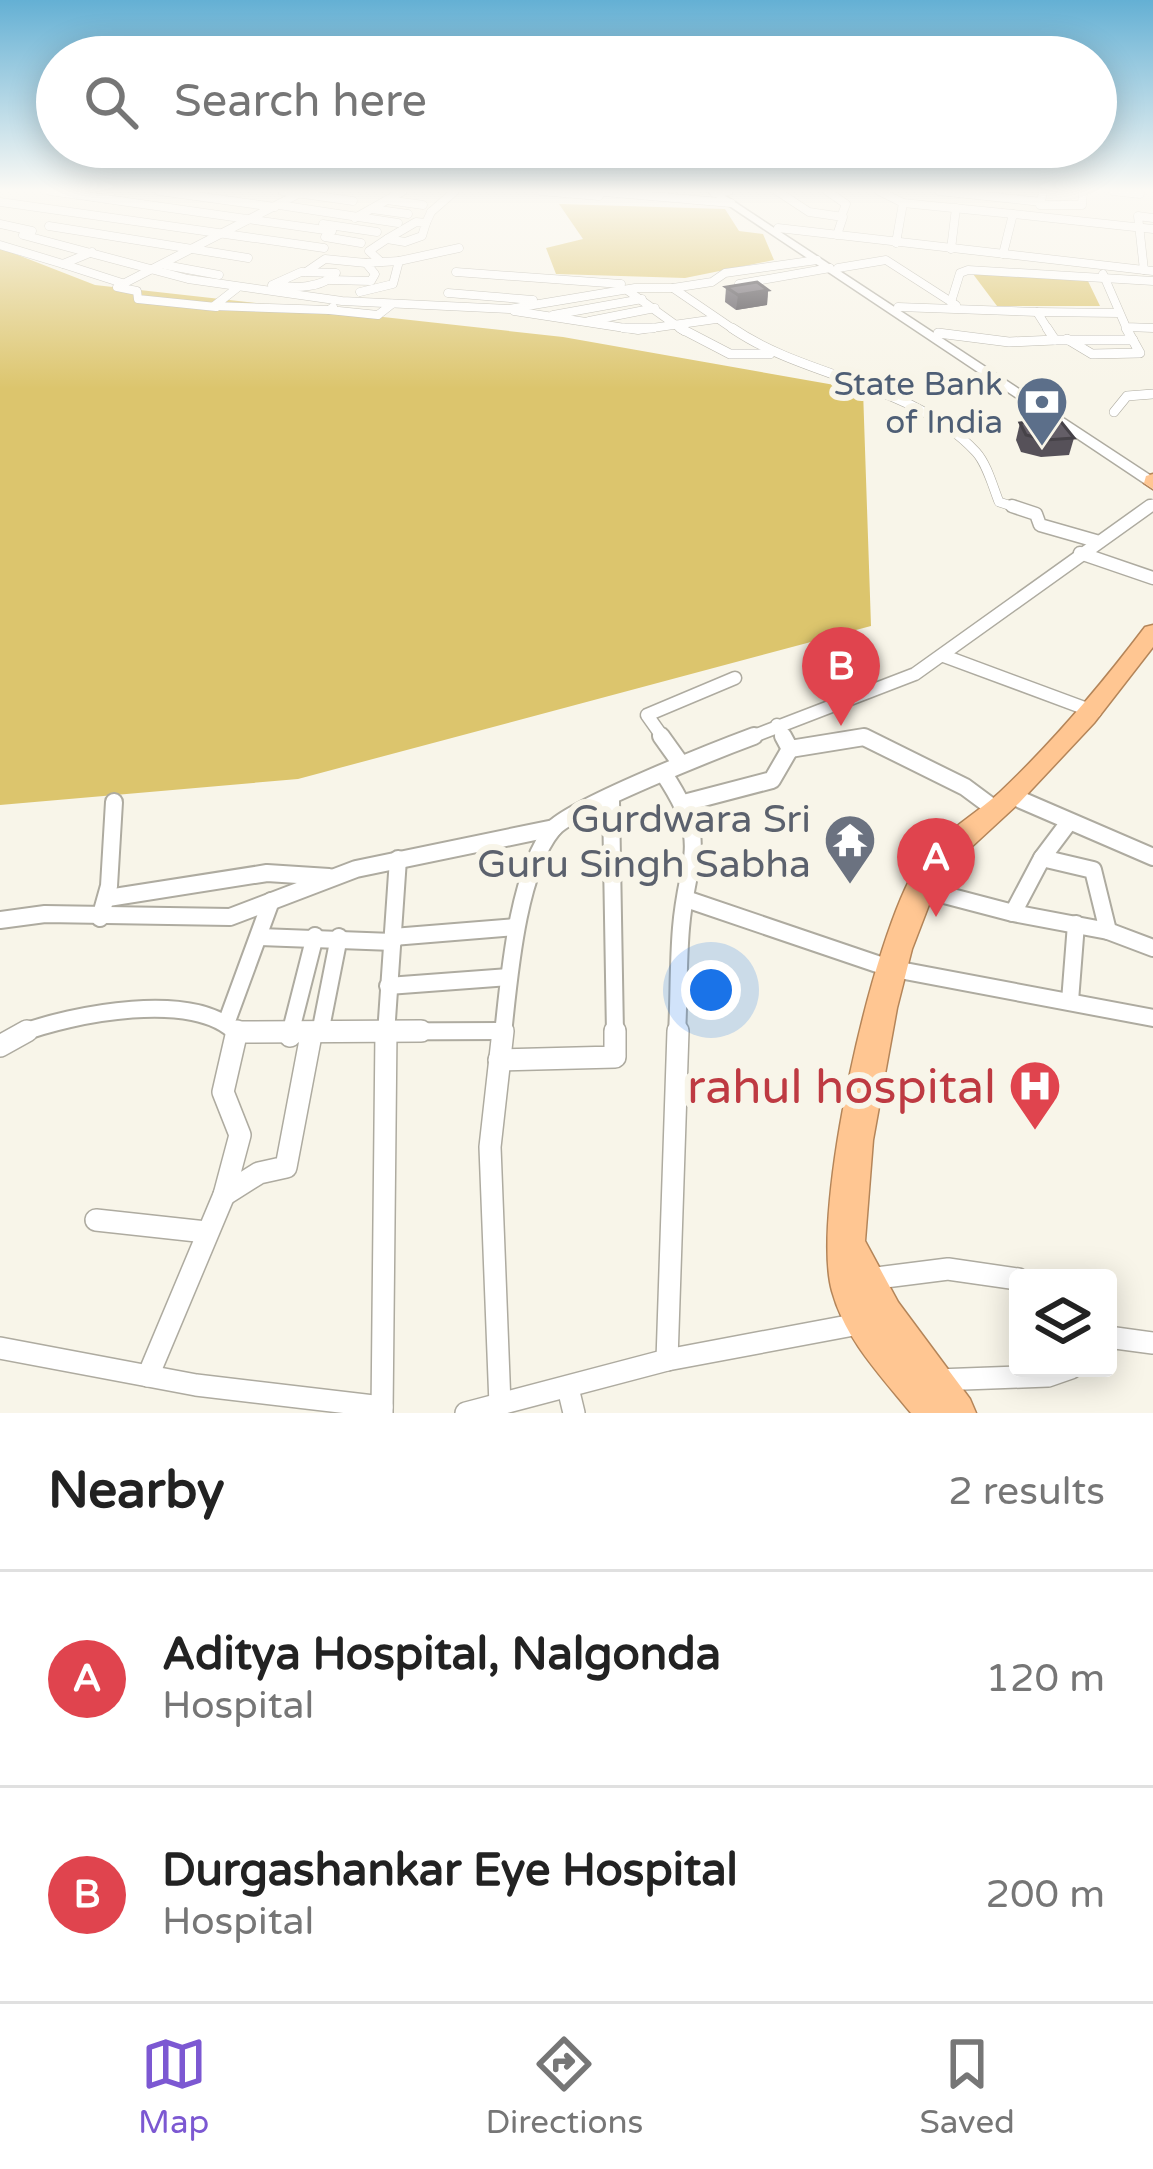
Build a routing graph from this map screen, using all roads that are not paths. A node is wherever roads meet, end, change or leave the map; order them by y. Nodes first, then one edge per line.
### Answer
1 (41, 257) edge
2 (80, 257) edge
3 (108, 257) edge
4 (174, 257) edge
5 (241, 257) edge
6 (318, 257) edge
7 (375, 257) edge
8 (422, 257) edge
9 (817, 257) edge
10 (820, 257) edge
11 (1029, 257) edge
12 (248, 258) dead end
13 (351, 258) junction
14 (322, 261) junction
15 (399, 261) junction
16 (366, 262) junction
17 (381, 262) junction
18 (63, 264) junction
19 (160, 264) junction
20 (829, 265) junction
21 (1100, 265) junction
22 (148, 269) junction
23 (1149, 270) edge
24 (219, 275) dead end
25 (1104, 276) junction
26 (326, 280) junction
27 (1153, 281) edge
28 (122, 284) junction
29 (739, 284) edge
30 (650, 286) junction
31 (237, 288) junction
32 (674, 288) junction
33 (627, 290) junction
34 (448, 292) dead end
35 (608, 292) junction
36 (642, 299) junction
37 (342, 301) junction
38 (556, 302) junction
39 (392, 304) junction
40 (956, 305) junction
41 (216, 307) junction
42 (898, 307) junction
43 (656, 308) junction
44 (509, 309) junction
45 (329, 310) junction
46 (1036, 312) junction
47 (1119, 313) junction
48 (540, 317) junction
49 (716, 319) junction
50 (578, 323) junction
51 (680, 327) junction
52 (1126, 327) junction
53 (1153, 328) edge
54 (938, 333) junction
55 (1061, 339) junction
56 (770, 354) junction
57 (1153, 394) edge
58 (1114, 412) dead end
59 (1153, 470) edge
60 (1153, 482) edge
61 (1153, 504) edge
62 (1096, 541) junction
63 (1080, 553) junction
64 (1153, 578) edge
65 (1153, 632) edge
66 (1153, 650) edge
67 (944, 656) junction
68 (735, 678) dead end
69 (1095, 712) junction
70 (777, 725) junction
71 (790, 749) junction
72 (672, 769) junction
73 (611, 801) junction
74 (114, 802) dead end
75 (684, 803) junction
76 (1008, 805) junction
77 (1070, 822) junction
78 (554, 828) junction
79 (1153, 857) edge
80 (1042, 858) junction
81 (398, 859) junction
82 (330, 877) junction
83 (929, 891) junction
84 (108, 898) junction
85 (686, 899) junction
86 (271, 901) junction
87 (1013, 914) junction
88 (100, 918) junction
89 (0, 920) edge
90 (1076, 924) junction
91 (516, 928) junction
92 (1108, 931) junction
93 (315, 936) junction
94 (339, 937) junction
95 (260, 938) junction
96 (393, 940) junction
97 (1153, 948) edge
98 (896, 969) junction
99 (509, 977) junction
100 (388, 986) junction
101 (1070, 1001) junction
102 (1153, 1018) edge
103 (232, 1027) junction
104 (502, 1031) junction
105 (307, 1034) junction
106 (386, 1035) junction
107 (0, 1046) edge
108 (499, 1060) junction
109 (224, 1196) junction
110 (96, 1220) dead end
111 (206, 1232) junction
112 (1009, 1278) edge
113 (861, 1305) junction
114 (1117, 1338) edge
115 (1153, 1343) edge
116 (0, 1348) edge
117 (667, 1360) junction
118 (148, 1376) junction
119 (1042, 1377) edge
120 (568, 1388) junction
121 (934, 1396) edge
122 (500, 1405) junction
123 (382, 1410) edge
124 (466, 1413) edge
125 (574, 1413) edge
126 (956, 1413) edge

1 - 18 street
2 - 18 street
3 - 22 street
4 - 19 street
5 - 12 street
6 - 14 street
7 - 17 street
8 - 15 street
9 - 20 main road
10 - 20 main road
11 - 21 street
13 - 14 street
13 - 14 street
13 - 16 street
14 - 26 street
14 - 26 street
15 - 17 street
15 - 26 street
16 - 17 street
16 - 26 street
18 - 28 street
19 - 22 street
19 - 24 street
20 - 29 street
20 - 32 street
20 - 40 street
20 - 42 main road
20 - 60 main road
21 - 23 street
21 - 25 street
22 - 28 street
22 - 31 street
25 - 27 street
25 - 40 street
25 - 47 street
28 - 41 street
30 - 32 street
30 - 33 street
30 - 35 street
31 - 37 street
31 - 41 street
32 - 49 street
33 - 35 street
33 - 36 street
34 - 38 street
35 - 38 street
36 - 43 street
36 - 48 street
37 - 39 street
37 - 45 street
38 - 44 street
39 - 44 street
39 - 45 street
40 - 42 street
40 - 46 street
41 - 45 street
42 - 54 main road
43 - 50 street
43 - 51 street
44 - 48 street
46 - 47 street
46 - 55 street
47 - 52 street
48 - 50 street
49 - 51 street
49 - 56 street
50 - 51 street
51 - 56 street
52 - 53 street
52 - 55 street
54 - 55 street
54 - 59 main road
56 - 62 street
57 - 58 street
61 - 62 street
62 - 63 street
63 - 64 street
63 - 67 street
65 - 69 highway
66 - 76 highway
67 - 69 street
67 - 70 street
68 - 72 street
69 - 76 highway
70 - 71 street
70 - 72 street
71 - 75 street
71 - 76 street
72 - 73 street
72 - 75 street
73 - 78 street
73 - 108 street
74 - 84 street
75 - 85 street
76 - 77 street
76 - 83 highway
76 - 98 highway
77 - 79 street
77 - 80 street
78 - 81 street
78 - 91 street
80 - 87 street
80 - 92 street
81 - 82 street
81 - 96 street
82 - 84 street
82 - 86 street
83 - 87 street
83 - 98 highway
84 - 88 street
85 - 98 street
85 - 117 street
86 - 88 street
86 - 95 street
87 - 90 street
88 - 89 street
90 - 92 street
90 - 101 street
91 - 96 street
91 - 99 street
92 - 97 street
93 - 94 street
93 - 95 street
93 - 105 street
94 - 96 street
94 - 105 street
95 - 103 street
96 - 100 street
98 - 101 street
98 - 113 highway
99 - 100 street
99 - 104 street
100 - 106 street
101 - 102 street
103 - 105 street
103 - 107 street
103 - 109 street
104 - 106 street
104 - 108 street
105 - 106 street
105 - 109 street
106 - 123 street
108 - 122 street
109 - 111 street
110 - 111 street
111 - 118 street
112 - 113 street
113 - 117 street
113 - 121 highway
114 - 115 street
116 - 118 street
117 - 120 street
118 - 123 street
119 - 121 street
120 - 122 street
120 - 125 street
121 - 126 highway
122 - 124 street

